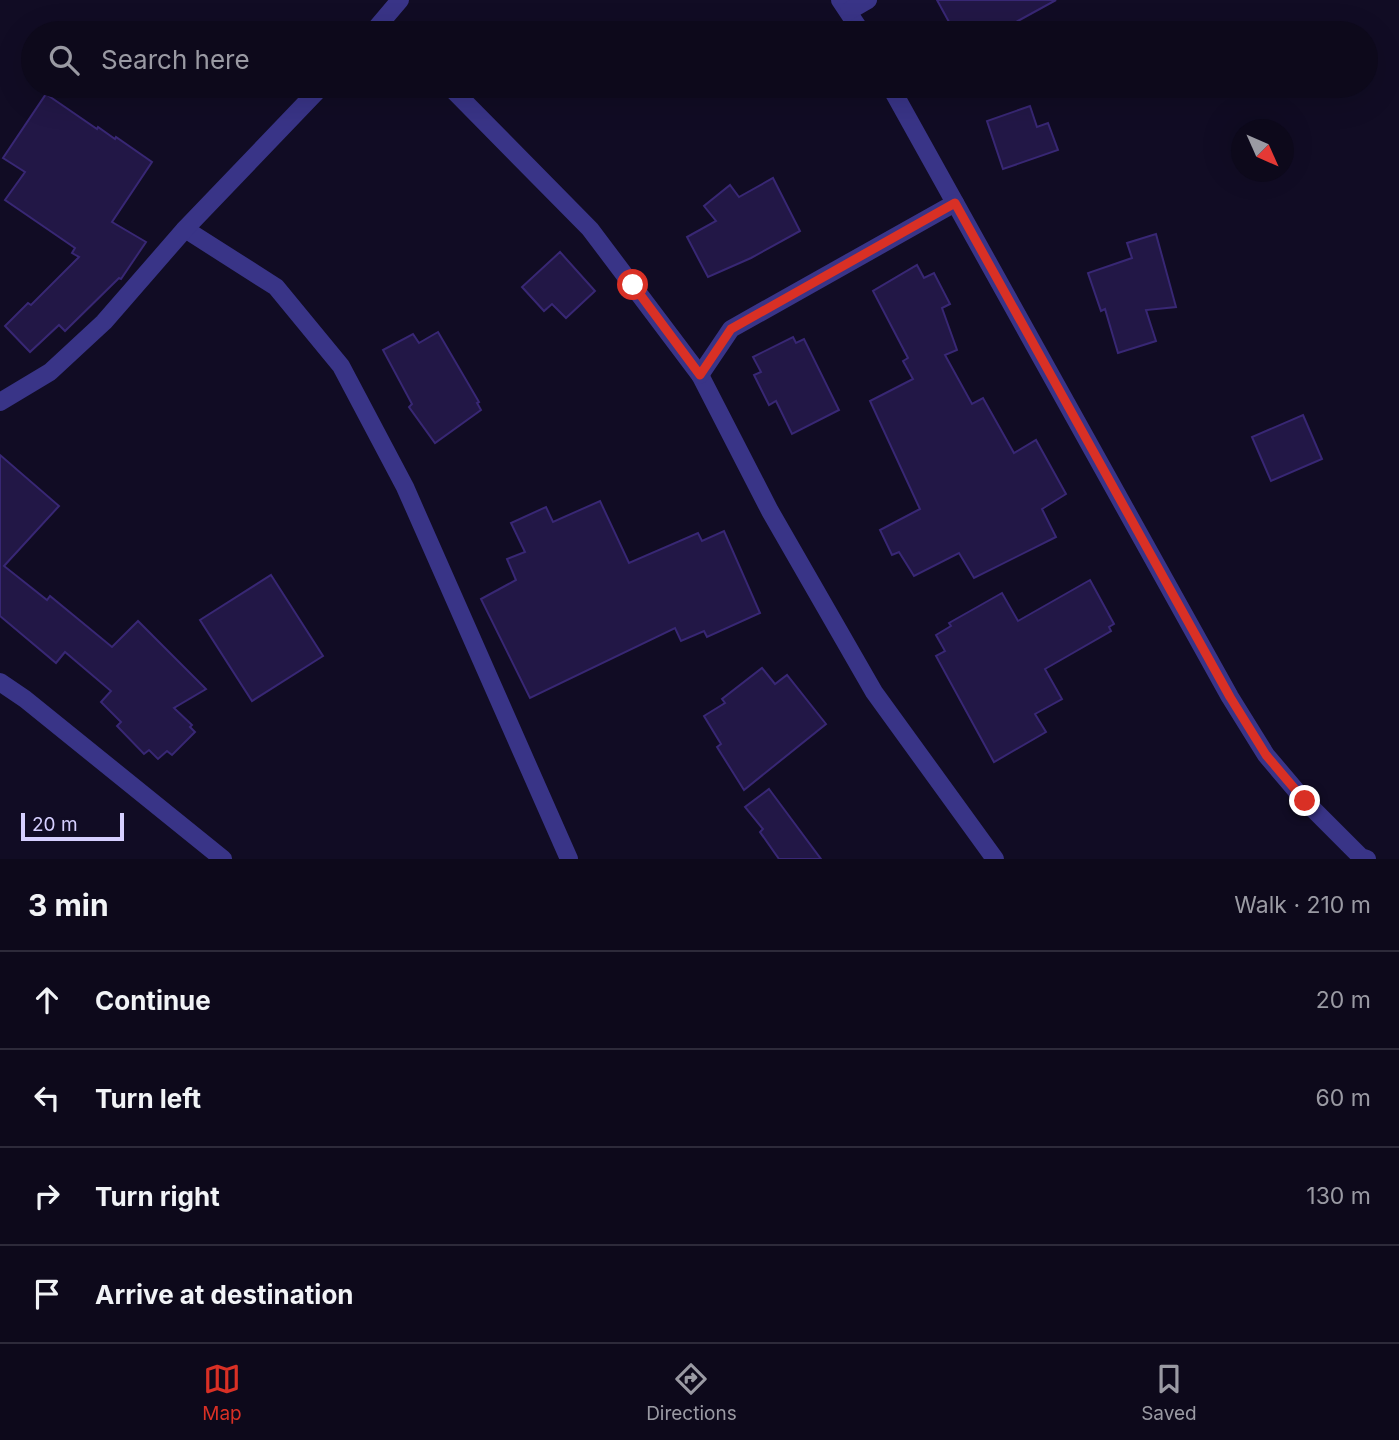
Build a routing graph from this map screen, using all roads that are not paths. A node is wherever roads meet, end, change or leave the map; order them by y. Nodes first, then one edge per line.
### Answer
1 (400, 0) edge
2 (868, 0) edge
3 (845, 6) edge
4 (385, 20) edge
5 (854, 21) edge
6 (311, 98) edge
7 (461, 98) edge
8 (897, 98) edge
9 (955, 203) junction
10 (185, 229) junction
11 (700, 375) junction
12 (0, 402) edge
13 (0, 682) edge
14 (223, 859) edge
15 (569, 859) edge
16 (995, 859) edge
17 (1367, 859) edge

1 - 4 street
2 - 3 street
3 - 5 street
6 - 10 street
7 - 11 street
8 - 9 street
9 - 11 street
9 - 17 street
10 - 12 street
10 - 15 street
11 - 16 street
13 - 14 street

